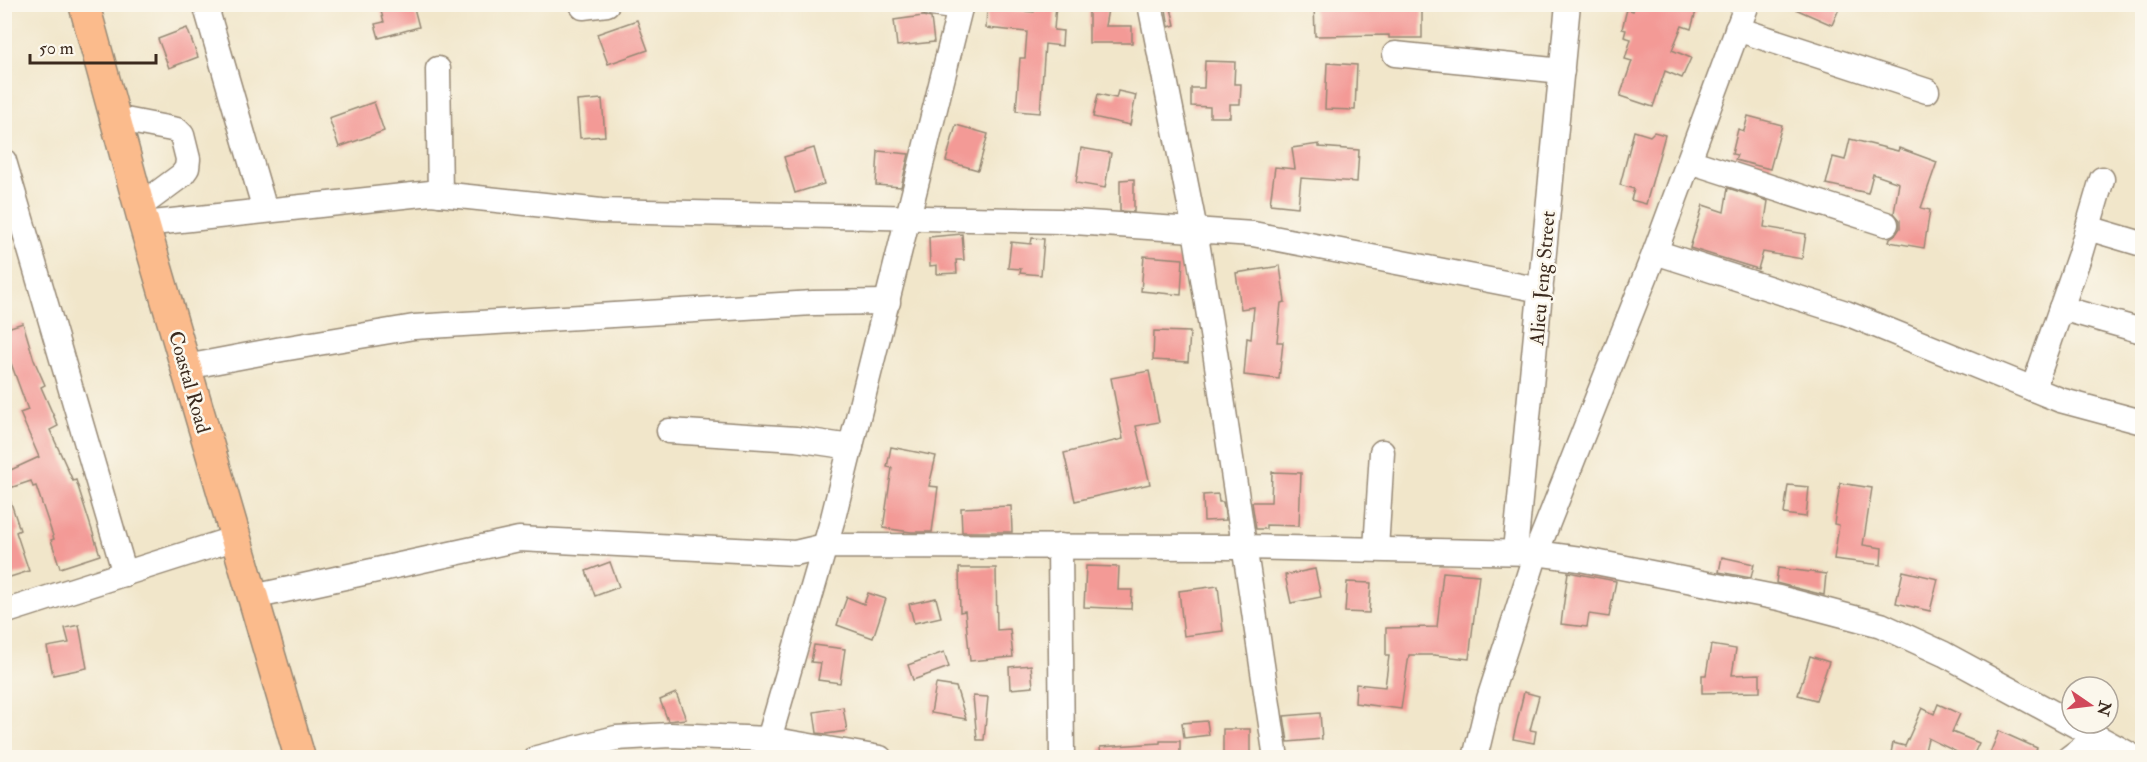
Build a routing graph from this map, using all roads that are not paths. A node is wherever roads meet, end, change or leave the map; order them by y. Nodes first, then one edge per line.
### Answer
1 (205, 4) edge
2 (583, 4) edge
3 (608, 4) edge
4 (931, 4) edge
5 (1150, 4) edge
6 (1568, 4) edge
7 (1746, 4) edge
8 (87, 5) edge
9 (961, 6) edge
10 (1737, 29) junction
11 (1395, 54) dead end
12 (438, 69) dead end
13 (1562, 71) junction
14 (1927, 91) dead end
15 (115, 118) junction
16 (1689, 160) junction
17 (4, 161) edge
18 (2102, 179) dead end
19 (440, 194) junction
20 (265, 210) junction
21 (142, 216) junction
22 (909, 217) junction
23 (1886, 224) dead end
24 (2088, 228) junction
25 (1195, 230) junction
26 (2142, 244) edge
27 (1655, 252) junction
28 (1541, 290) junction
29 (888, 302) junction
30 (2061, 308) junction
31 (2142, 331) edge
32 (186, 367) junction
33 (2033, 389) junction
34 (2142, 422) edge
35 (669, 431) dead end
36 (851, 447) junction
37 (1382, 452) dead end
38 (236, 538) junction
39 (825, 546) junction
40 (1060, 546) junction
41 (1243, 547) junction
42 (1376, 549) junction
43 (1526, 552) junction
44 (124, 574) junction
45 (253, 597) junction
46 (4, 612) edge
47 (2097, 737) junction
48 (767, 748) edge
49 (300, 758) edge
50 (537, 758) edge
51 (880, 758) edge
52 (1062, 758) edge
53 (1276, 758) edge
54 (1475, 758) edge
55 (2069, 758) edge
56 (2136, 758) edge

1 - 20 street
2 - 3 street
4 - 9 street
5 - 25 street
6 - 13 street, Alieu Jeng Street
7 - 10 street
8 - 15 main road, Coastal Road
9 - 22 street
10 - 14 street
10 - 16 street
11 - 13 street
12 - 19 street
13 - 28 street, Alieu Jeng Street
15 - 21 main road, Coastal Road
15 - 21 street
16 - 23 street
16 - 27 street
17 - 44 street
18 - 24 street
19 - 20 street
19 - 22 street
20 - 21 street
21 - 32 main road, Coastal Road
22 - 25 street
22 - 29 street
24 - 26 street
24 - 30 street
25 - 28 street
25 - 41 street
27 - 33 street
27 - 43 street
28 - 43 street, Alieu Jeng Street
29 - 32 street
29 - 36 street
30 - 31 street
30 - 33 street
32 - 38 main road, Coastal Road
33 - 34 street
35 - 36 street
36 - 39 street
37 - 42 street
38 - 44 street
38 - 45 main road, Coastal Road
39 - 40 street
39 - 45 street
39 - 48 street
40 - 41 street
40 - 52 street
41 - 42 street
41 - 53 street
42 - 43 street
43 - 47 street
43 - 54 street
44 - 46 street
45 - 49 main road, Coastal Road
47 - 55 street
47 - 56 street
48 - 50 street
48 - 51 street

